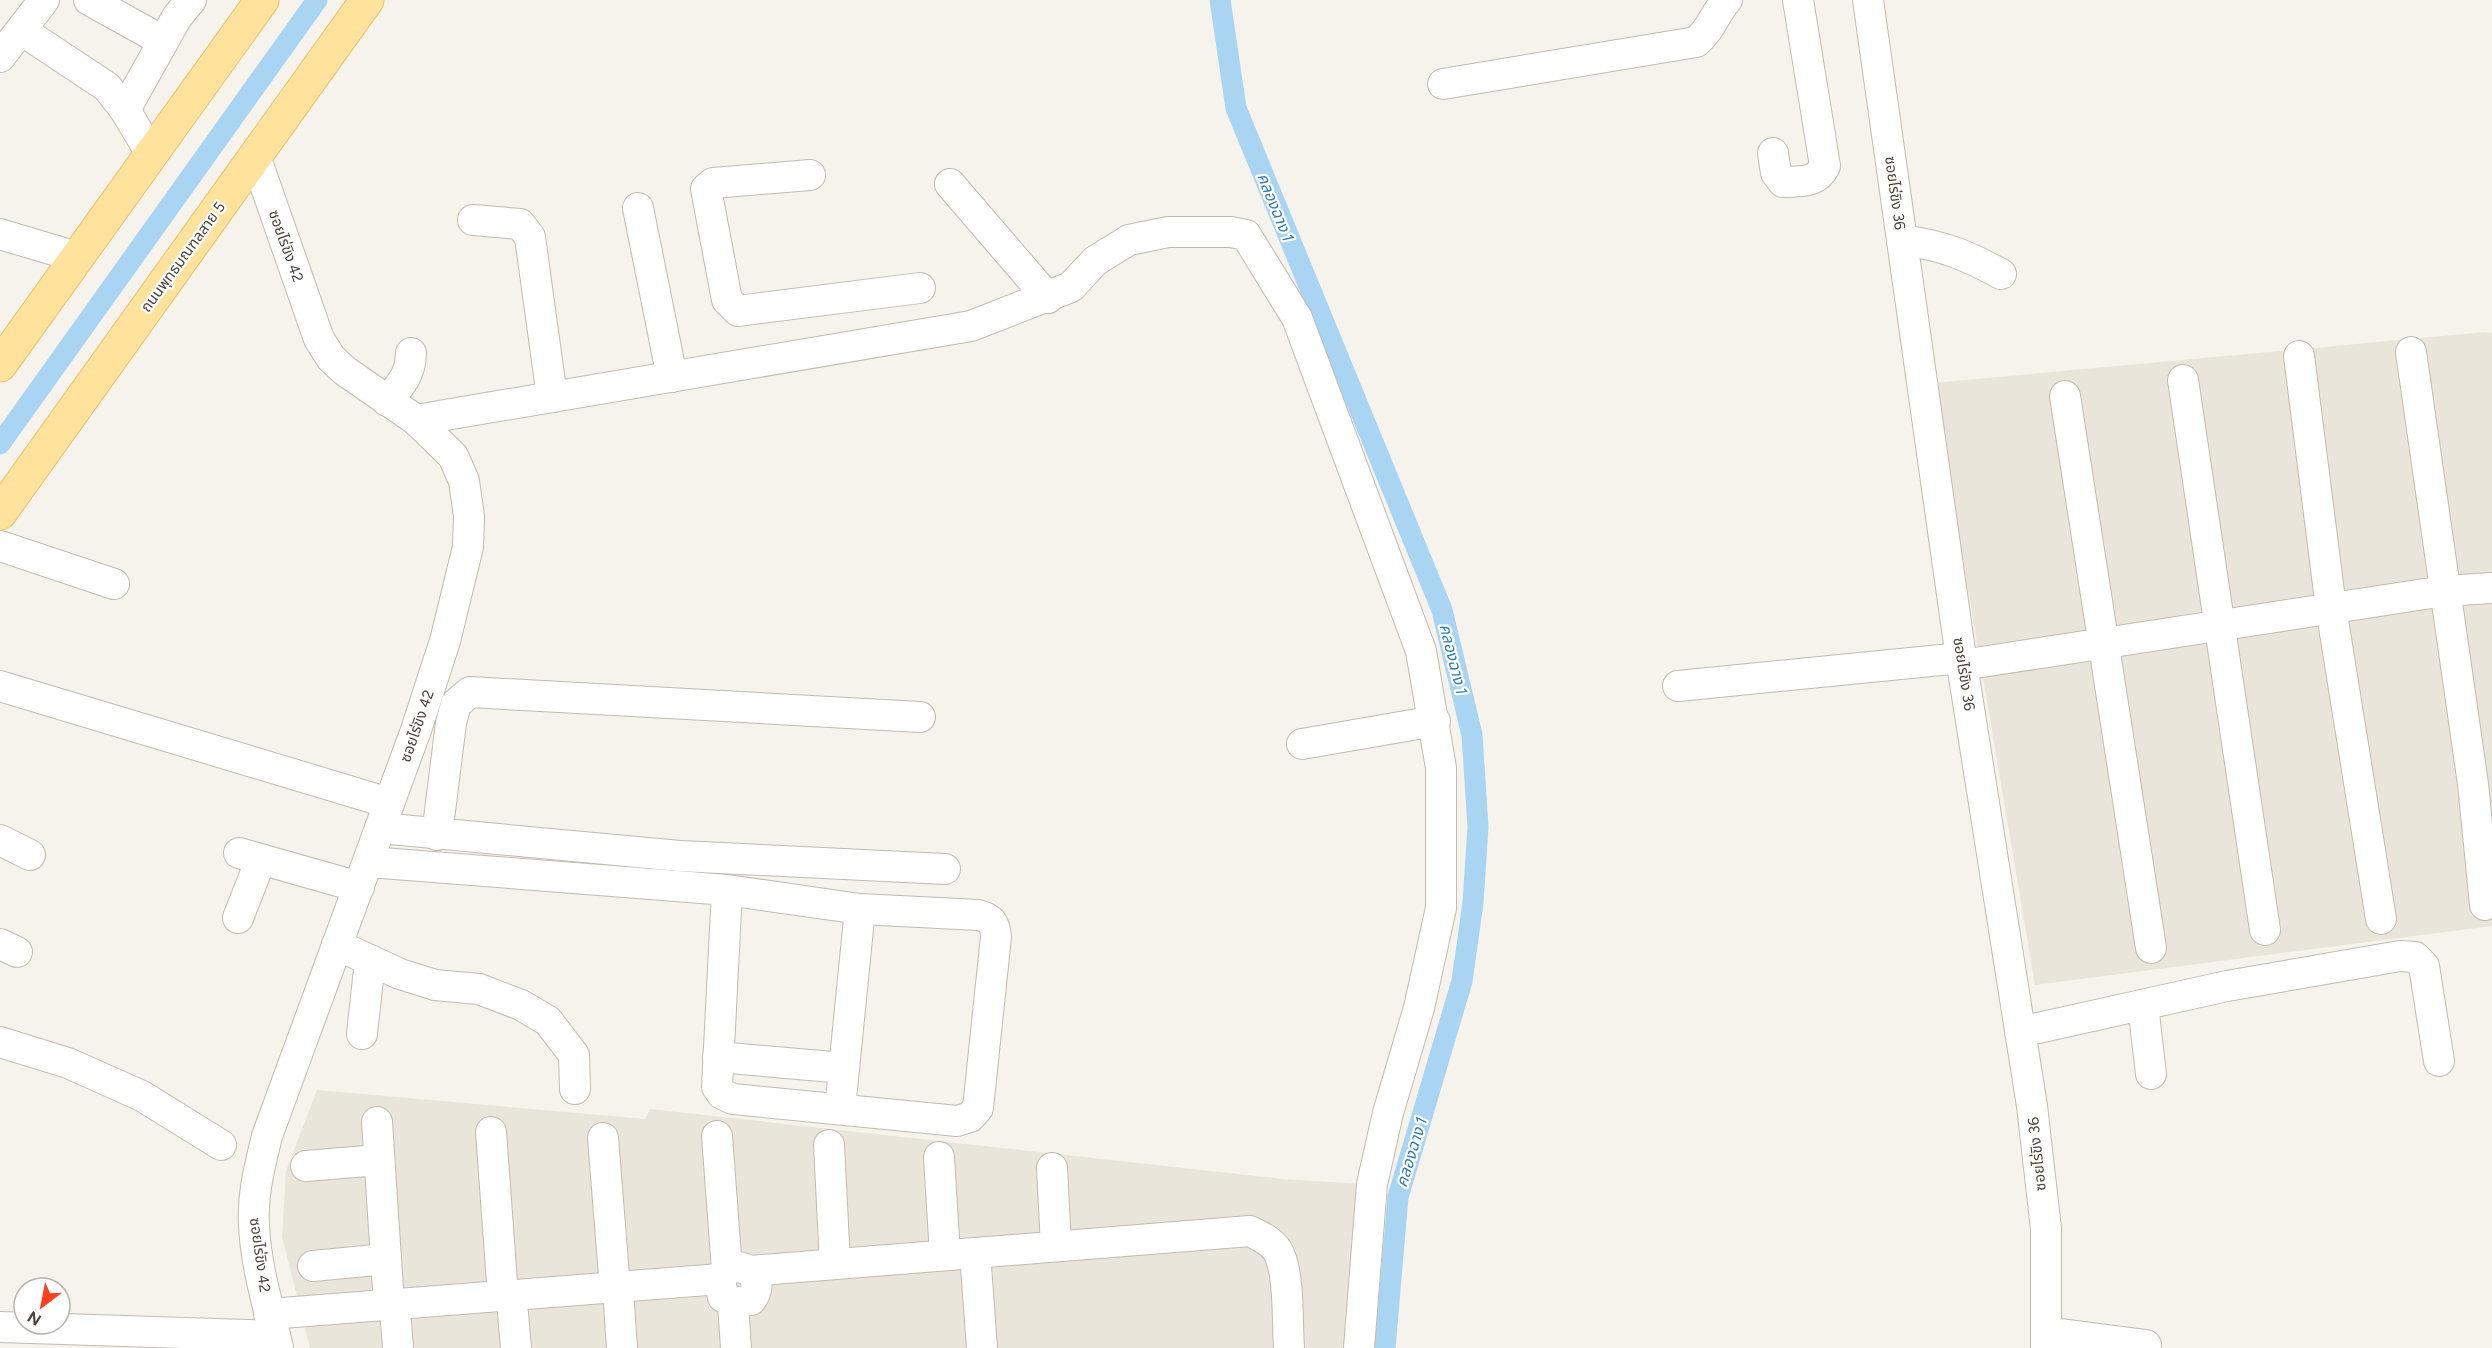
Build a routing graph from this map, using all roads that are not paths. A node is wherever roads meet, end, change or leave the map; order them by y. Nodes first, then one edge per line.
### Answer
1 (44, 0) edge
2 (89, 0) edge
3 (191, 0) edge
4 (262, 0) edge
5 (367, 0) edge
6 (1727, 0) edge
7 (1798, 0) edge
8 (1868, 0) edge
9 (21, 30) junction
10 (163, 41) junction
11 (0, 57) edge
12 (1443, 84) dead end
13 (125, 110) junction
14 (1773, 153) dead end
15 (152, 154) junction
16 (255, 156) junction
17 (810, 175) dead end
18 (950, 184) dead end
19 (638, 208) dead end
20 (473, 220) dead end
21 (0, 234) edge
22 (1902, 240) junction
23 (77, 257) junction
24 (2001, 274) dead end
25 (920, 288) dead end
26 (854, 298) junction
27 (1048, 298) junction
28 (859, 345) junction
29 (2411, 352) dead end
30 (411, 353) dead end
31 (2299, 356) dead end
32 (0, 365) edge
33 (672, 377) junction
34 (2182, 380) dead end
35 (2065, 396) dead end
36 (552, 397) junction
37 (387, 401) junction
38 (416, 420) junction
39 (0, 513) edge
40 (0, 546) edge
41 (114, 584) dead end
42 (2492, 588) edge
43 (2444, 591) junction
44 (2331, 608) junction
45 (2220, 626) junction
46 (2102, 643) junction
47 (1961, 661) junction
48 (0, 667) edge
49 (0, 686) edge
50 (1678, 686) dead end
51 (920, 717) dead end
52 (1435, 721) junction
53 (1302, 744) dead end
54 (2483, 784) edge
55 (346, 790) junction
56 (385, 816) junction
57 (437, 835) junction
58 (0, 840) edge
59 (30, 855) dead end
60 (945, 869) dead end
61 (364, 874) junction
62 (727, 890) junction
63 (2486, 905) dead end
64 (860, 909) junction
65 (238, 918) dead end
66 (2381, 919) dead end
67 (2265, 930) dead end
68 (337, 945) junction
69 (2151, 948) dead end
70 (369, 960) junction
71 (2143, 1005) junction
72 (2020, 1032) junction
73 (362, 1034) dead end
74 (0, 1042) edge
75 (718, 1058) junction
76 (2439, 1061) dead end
77 (844, 1068) junction
78 (2151, 1074) dead end
79 (575, 1089) dead end
80 (840, 1109) junction
81 (377, 1122) dead end
82 (491, 1132) dead end
83 (717, 1136) dead end
84 (603, 1138) dead end
85 (221, 1144) dead end
86 (829, 1145) dead end
87 (939, 1157) dead end
88 (379, 1160) junction
89 (306, 1166) dead end
90 (1052, 1168) dead end
91 (1056, 1246) junction
92 (975, 1253) junction
93 (945, 1255) junction
94 (386, 1259) junction
95 (835, 1264) junction
96 (313, 1266) dead end
97 (731, 1284) junction
98 (617, 1296) junction
99 (508, 1305) junction
100 (394, 1325) edge
101 (0, 1327) edge
102 (274, 1332) edge
103 (2046, 1340) edge
104 (2146, 1345) dead end
105 (516, 1348) edge
106 (622, 1348) edge
107 (736, 1348) edge
108 (982, 1348) edge
109 (1289, 1348) edge
110 (1359, 1348) edge

1 - 9 street
2 - 10 street
3 - 10 street
4 - 15 main road
5 - 16 main road, ถนนพุทธมณฑลสาย 5
6 - 12 street
7 - 14 street
8 - 22 street, ซอยไร่ขิง 36
9 - 11 street
9 - 13 street
10 - 13 street
13 - 15 street
15 - 23 main road
16 - 37 street, ซอยไร่ขิง 42
16 - 39 main road, ถนนพุทธมณฑลสาย 5
17 - 26 street
18 - 27 street
19 - 33 street
20 - 36 street
21 - 23 street
22 - 24 street
22 - 47 street, ซอยไร่ขิง 36
23 - 32 main road
25 - 26 street
26 - 28 street
27 - 28 street
27 - 52 street
28 - 33 street
29 - 43 street
30 - 37 street
31 - 44 street
33 - 36 street
34 - 45 street
35 - 46 street
36 - 38 street
37 - 38 street, ซอยไร่ขิง 42
38 - 56 street, ซอยไร่ขิง 42
40 - 41 street
42 - 43 street
43 - 44 street
43 - 54 street
44 - 45 street
44 - 66 street
45 - 46 street
45 - 67 street
46 - 47 street
46 - 69 street
47 - 50 street
47 - 72 street, ซอยไร่ขิง 36
48 - 55 street
49 - 55 street
51 - 57 street
52 - 53 street
52 - 110 street
54 - 63 street
55 - 56 street
56 - 57 street
56 - 61 street, ซอยไร่ขิง 42
57 - 60 street
58 - 59 street
61 - 62 street
61 - 65 street
61 - 68 street, ซอยไร่ขิง 42
62 - 64 street
62 - 75 street
64 - 77 street
64 - 80 street
68 - 70 street
68 - 102 street, ซอยไร่ขิง 42
70 - 73 street
70 - 79 street
71 - 72 street
71 - 76 street
71 - 78 street
72 - 103 street, ซอยไร่ขิง 36
74 - 85 street
75 - 77 street
75 - 80 street
77 - 80 street
81 - 88 street
82 - 99 street
83 - 97 street
84 - 98 street
86 - 95 street
87 - 93 street
88 - 89 street
88 - 94 street
90 - 91 street
91 - 92 street
91 - 109 street
92 - 93 street
92 - 108 street
93 - 95 street
94 - 96 street
94 - 100 street
95 - 97 street
97 - 98 street
97 - 107 street
98 - 99 street
98 - 106 street
99 - 100 street
99 - 105 street
100 - 102 street
101 - 102 street
103 - 104 street

